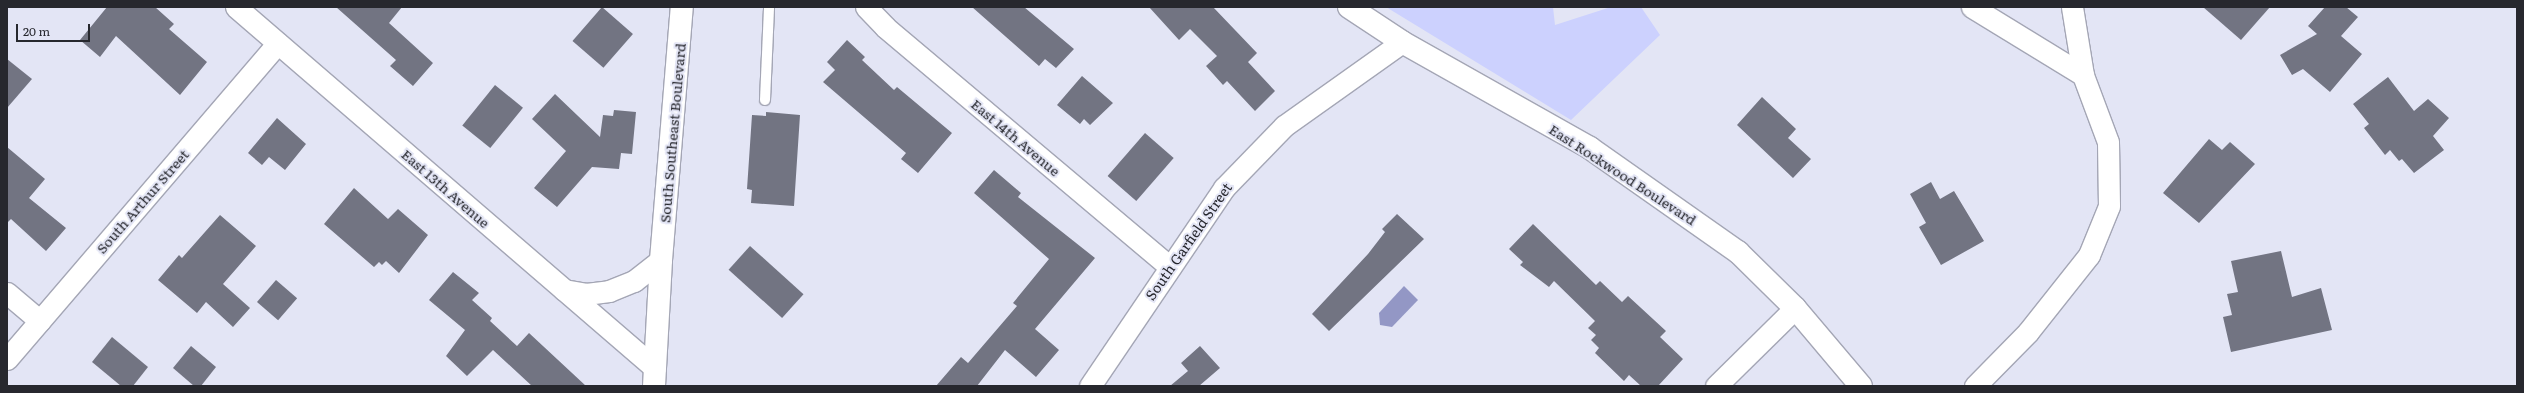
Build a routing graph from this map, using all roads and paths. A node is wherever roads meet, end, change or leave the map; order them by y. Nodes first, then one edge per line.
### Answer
1 (236, 7) edge
2 (682, 7) edge
3 (769, 7) edge
4 (866, 7) edge
5 (1349, 7) edge
6 (1972, 7) edge
7 (2072, 7) edge
8 (1402, 42) junction
9 (278, 43) junction
10 (2083, 76) junction
11 (765, 100) dead end
12 (661, 260) junction
13 (1169, 266) junction
14 (564, 290) junction
15 (7, 292) edge
16 (1795, 308) junction
17 (40, 321) junction
18 (7, 359) edge
19 (655, 377) edge
20 (1090, 386) edge
21 (1716, 386) edge
22 (1861, 386) edge
23 (1974, 386) edge

1 - 9 street, East 13th Avenue
2 - 12 street, South Southeast Boulevard
3 - 11 lane
4 - 13 street, East 14th Avenue
5 - 8 street, East Rockwood Boulevard
6 - 10 street
7 - 10 street
8 - 13 street, South Garfield Street
8 - 16 street, East Rockwood Boulevard
9 - 14 street, East 13th Avenue
9 - 17 street, South Arthur Street
10 - 23 street
12 - 14 street
12 - 19 street, South Southeast Boulevard
13 - 20 street, South Garfield Street
14 - 19 street, East 13th Avenue
15 - 17 street
16 - 21 street
16 - 22 street, East Rockwood Boulevard
17 - 18 street, South Arthur Street

